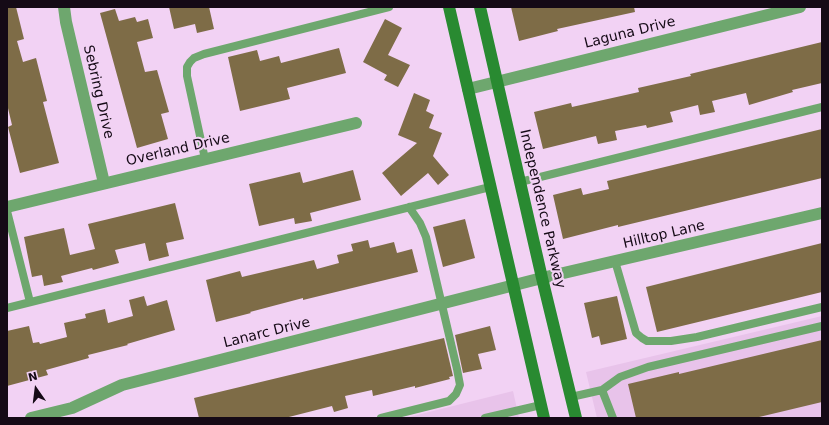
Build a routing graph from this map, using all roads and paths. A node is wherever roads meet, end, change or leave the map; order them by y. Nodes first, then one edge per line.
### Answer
1 (64, 7) edge
2 (389, 7) edge
3 (449, 7) edge
4 (480, 7) edge
5 (800, 7) edge
6 (497, 82) junction
7 (468, 89) junction
8 (822, 107) edge
9 (356, 123) dead end
10 (205, 159) junction
11 (520, 182) junction
12 (104, 183) junction
13 (490, 187) junction
14 (7, 207) edge
15 (410, 207) junction
16 (7, 211) edge
17 (822, 213) edge
18 (615, 261) junction
19 (542, 278) junction
20 (514, 286) junction
21 (30, 302) junction
22 (441, 304) junction
23 (7, 308) edge
24 (822, 308) edge
25 (822, 326) edge
26 (602, 390) junction
27 (571, 397) junction
28 (541, 405) junction
29 (498, 417) edge
30 (30, 418) edge
31 (381, 418) edge
32 (485, 418) edge
33 (544, 418) edge
34 (576, 418) edge
35 (613, 418) edge

1 - 12 street, Sebring Drive
2 - 10 lane
3 - 7 main road
4 - 6 main road, Independence Parkway
5 - 6 street, Laguna Drive
6 - 7 street, Laguna Drive
6 - 11 main road, Independence Parkway
7 - 13 main road
8 - 11 lane
9 - 10 street, Overland Drive
10 - 12 street, Overland Drive
11 - 19 main road, Independence Parkway
12 - 14 street, Overland Drive
13 - 15 lane
13 - 20 main road
15 - 21 lane
15 - 22 lane
16 - 21 lane
17 - 18 street, Hilltop Lane
18 - 19 street, Hilltop Lane
18 - 24 lane
19 - 20 street, Hilltop Lane
19 - 27 main road, Independence Parkway
20 - 22 street, Lanarc Drive
20 - 28 main road
21 - 23 lane
22 - 30 street, Lanarc Drive
22 - 31 lane
25 - 26 lane
26 - 27 lane
26 - 35 lane
27 - 34 main road, Independence Parkway
28 - 29 lane
28 - 33 main road
29 - 32 lane

